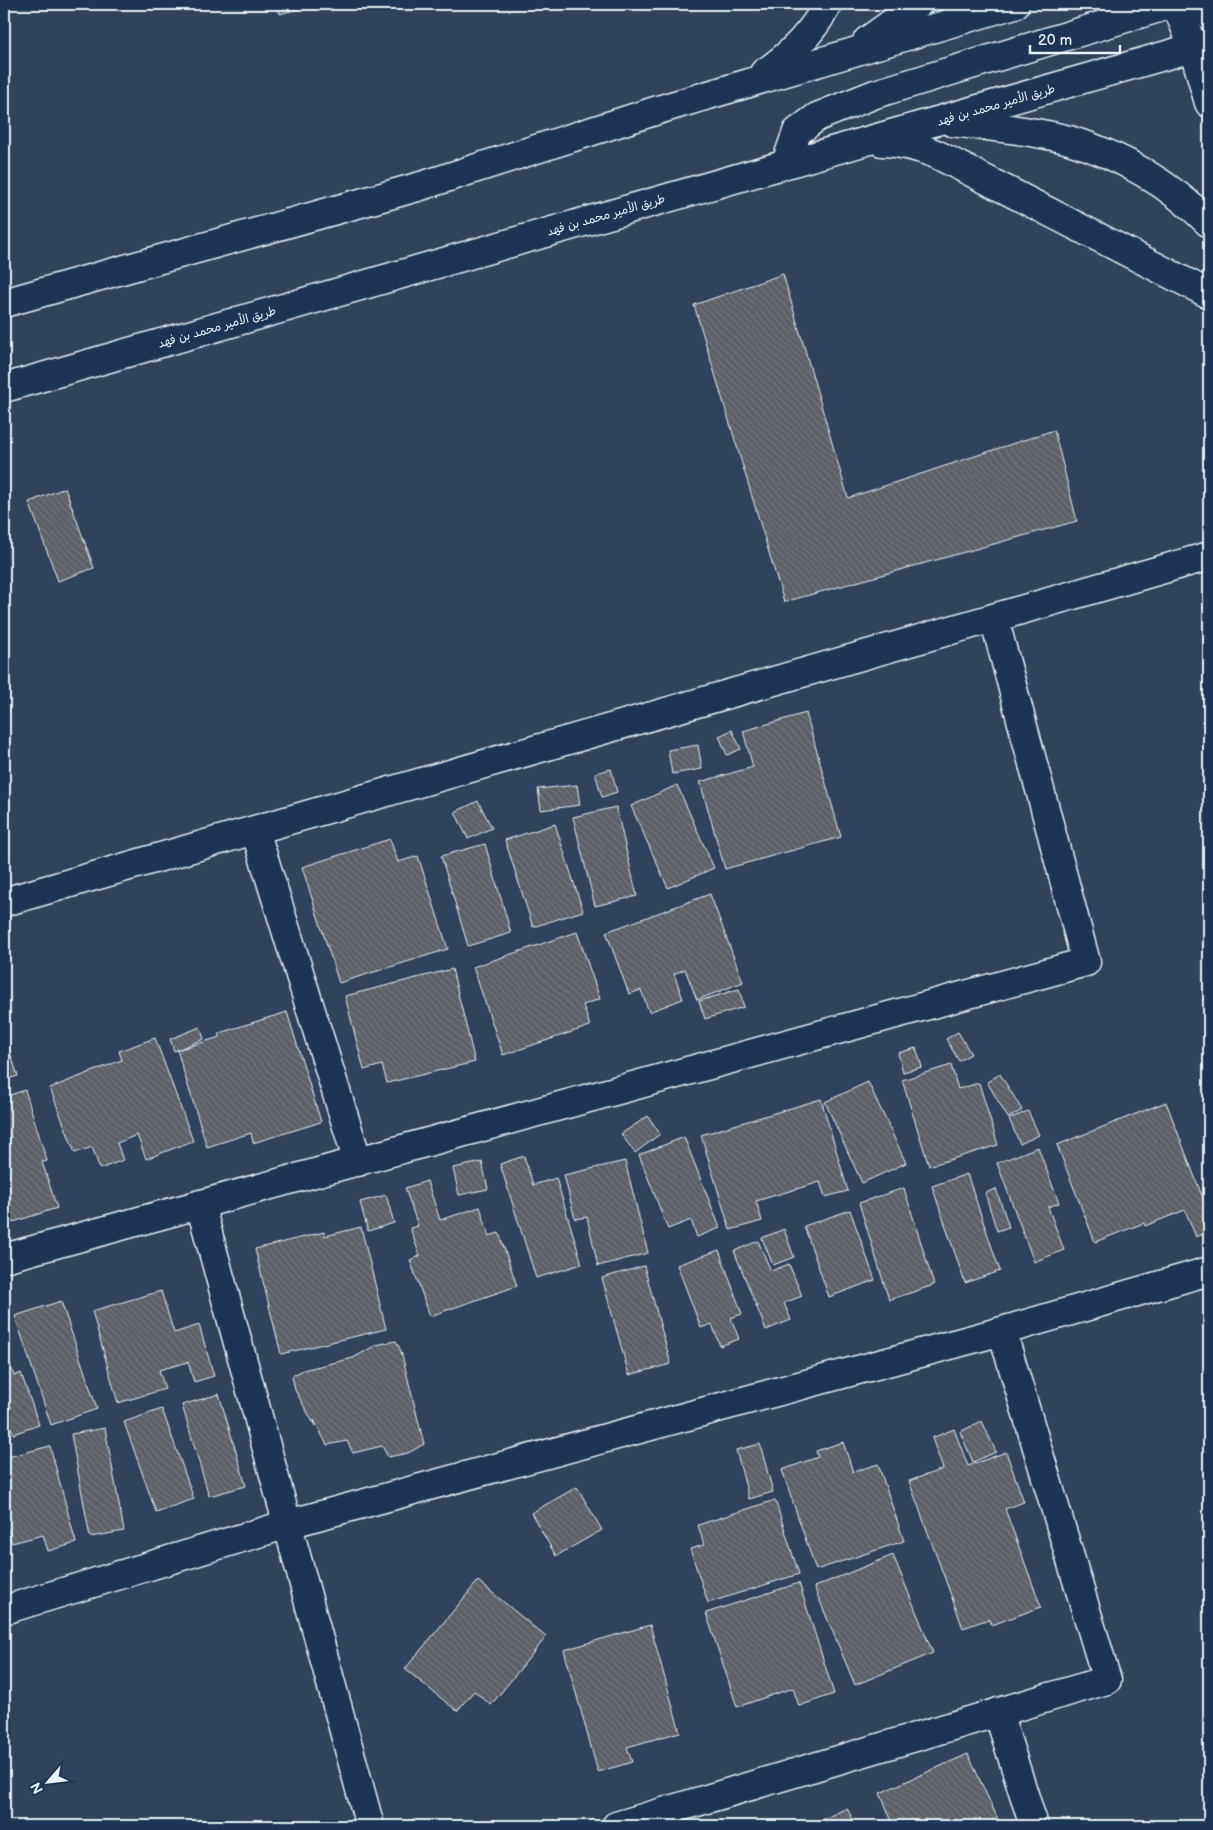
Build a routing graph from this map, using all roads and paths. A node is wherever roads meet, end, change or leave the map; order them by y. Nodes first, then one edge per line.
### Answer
1 (828, 4) edge
2 (918, 4) edge
3 (1015, 4) edge
4 (1172, 4) edge
5 (1176, 4) edge
6 (1195, 4) edge
7 (1209, 15) edge
8 (1209, 20) edge
9 (1201, 45) edge
10 (851, 53) junction
11 (745, 85) junction
12 (1209, 103) edge
13 (943, 120) junction
14 (860, 143) junction
15 (786, 163) junction
16 (1209, 223) edge
17 (1209, 294) edge
18 (4, 302) edge
19 (4, 388) edge
20 (1209, 556) edge
21 (994, 618) junction
22 (256, 830) junction
23 (4, 902) edge
24 (358, 1162) junction
25 (200, 1204) junction
26 (4, 1258) edge
27 (1209, 1271) edge
28 (1002, 1331) junction
29 (288, 1524) junction
30 (4, 1610) edge
31 (998, 1712) junction
32 (370, 1826) edge
33 (616, 1826) edge
34 (1034, 1826) edge

1 - 11 street
2 - 10 street
3 - 10 street
4 - 15 street
5 - 9 street
6 - 7 street
8 - 9 street
9 - 12 street
9 - 13 street, طريق الأمير محمد بن فهد
10 - 11 street
11 - 18 street
13 - 14 street, طريق الأمير محمد بن فهد
13 - 16 street
14 - 15 street, طريق الأمير محمد بن فهد
14 - 17 street
15 - 19 street, طريق الأمير محمد بن فهد
20 - 21 street
21 - 22 street
21 - 24 street
22 - 23 street
22 - 24 street
24 - 25 street
25 - 26 street
25 - 29 street
27 - 28 street
28 - 29 street
28 - 31 street
29 - 30 street
29 - 32 street
31 - 33 street
31 - 34 street

